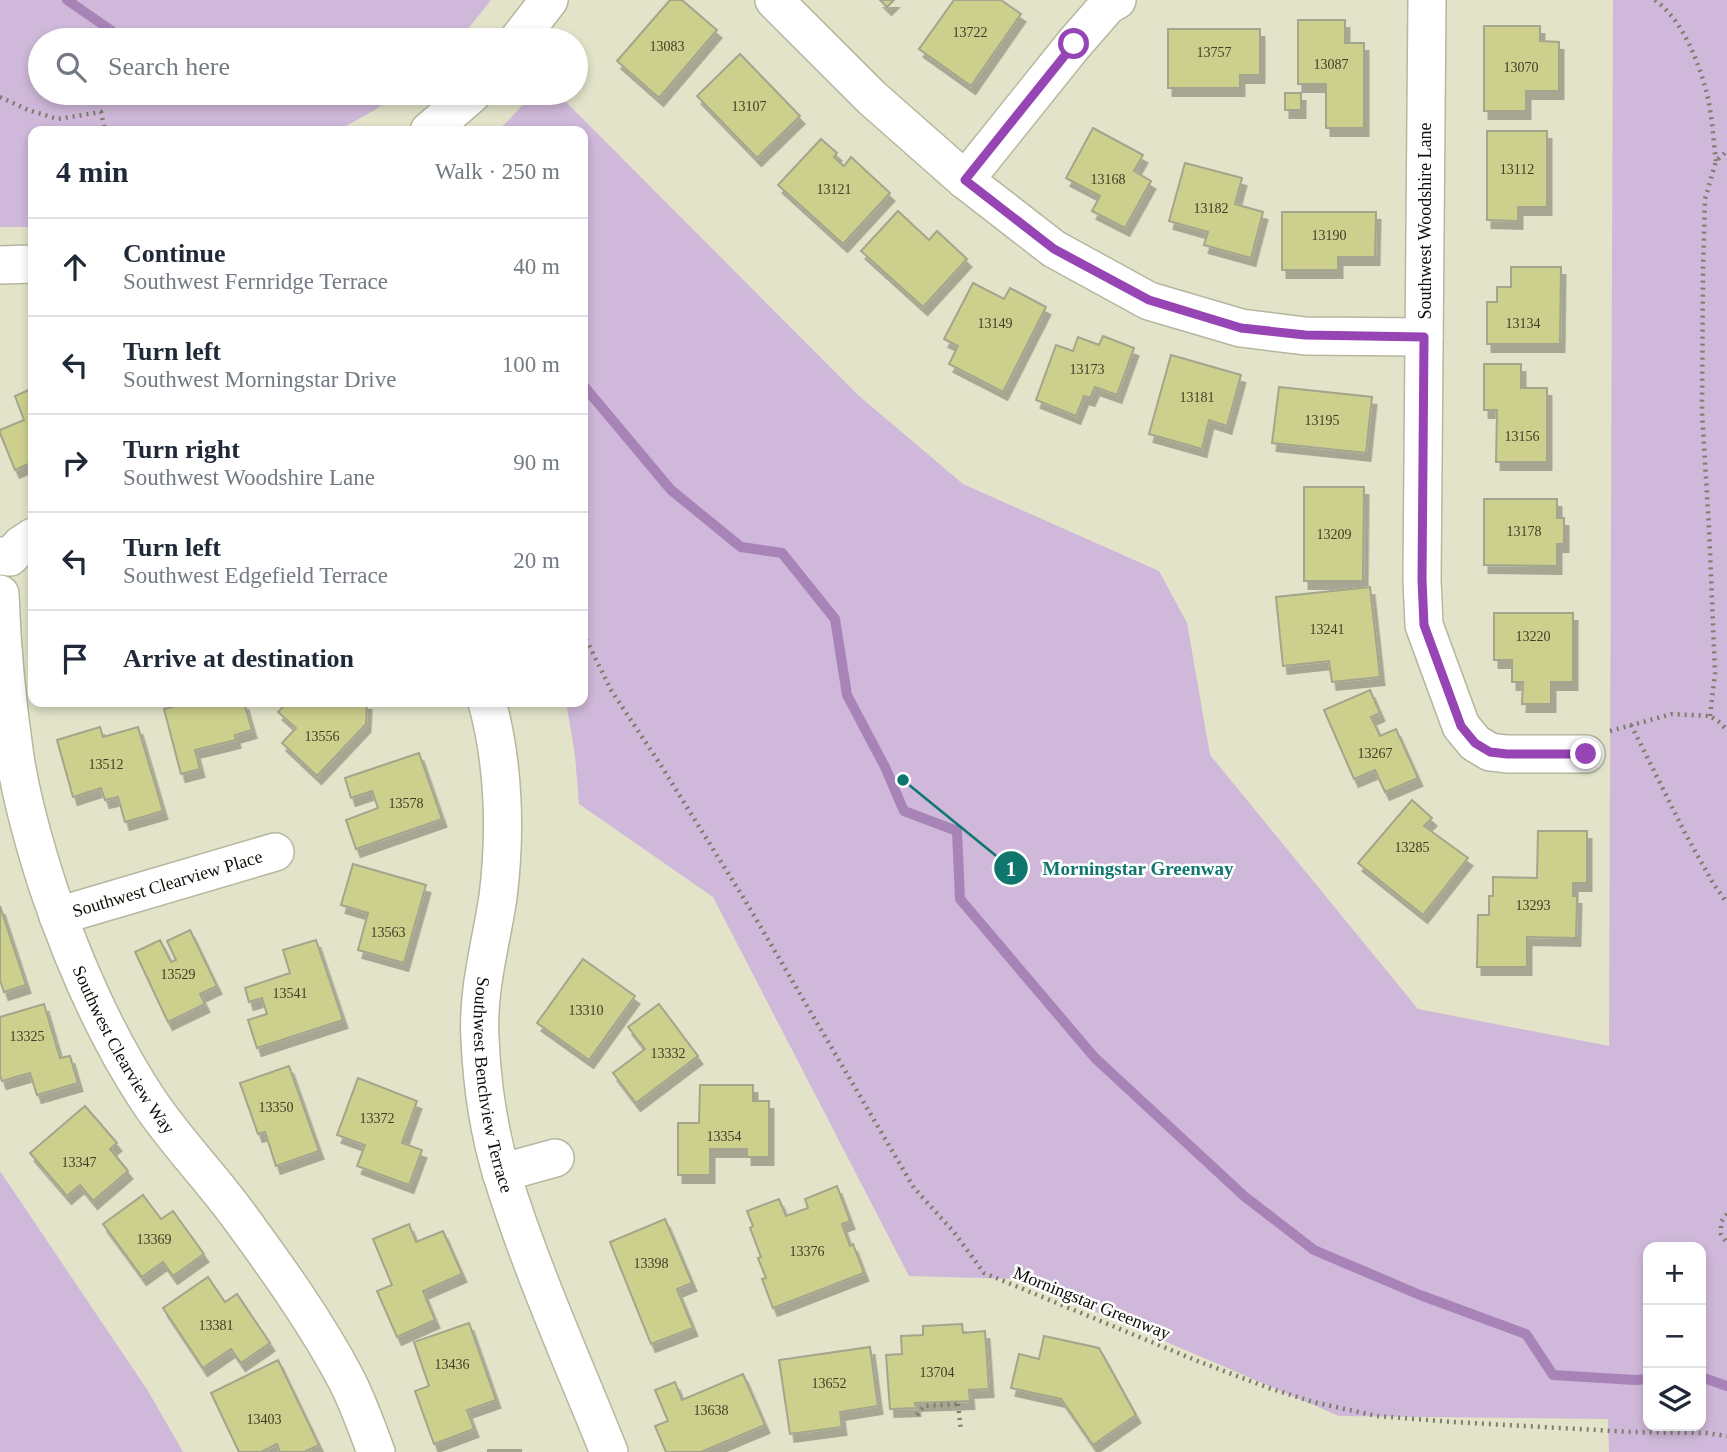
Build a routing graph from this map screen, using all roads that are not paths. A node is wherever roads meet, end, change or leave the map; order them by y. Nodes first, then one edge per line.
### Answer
1 (549, 0) edge
2 (774, 0) edge
3 (1117, 0) edge
4 (1427, 0) edge
5 (527, 28) edge
6 (459, 105) edge
7 (435, 126) edge
8 (965, 180) junction
9 (28, 264) edge
10 (0, 265) edge
11 (1424, 337) junction
12 (0, 594) edge
13 (488, 707) edge
14 (1586, 754) road end
15 (275, 852) dead end
16 (58, 916) junction
17 (555, 1158) dead end
18 (501, 1173) junction
19 (376, 1452) edge
20 (610, 1452) edge

1 - 5 street
2 - 8 street
3 - 8 street
4 - 11 street, Southwest Woodshire Lane
6 - 7 street
8 - 11 street
9 - 10 street
11 - 14 street, Southwest Woodshire Lane
12 - 16 street, Southwest Clearview Way
13 - 18 street, Southwest Benchview Terrace
15 - 16 street, Southwest Clearview Place
16 - 19 street, Southwest Clearview Way
17 - 18 street
18 - 20 street, Southwest Benchview Terrace

